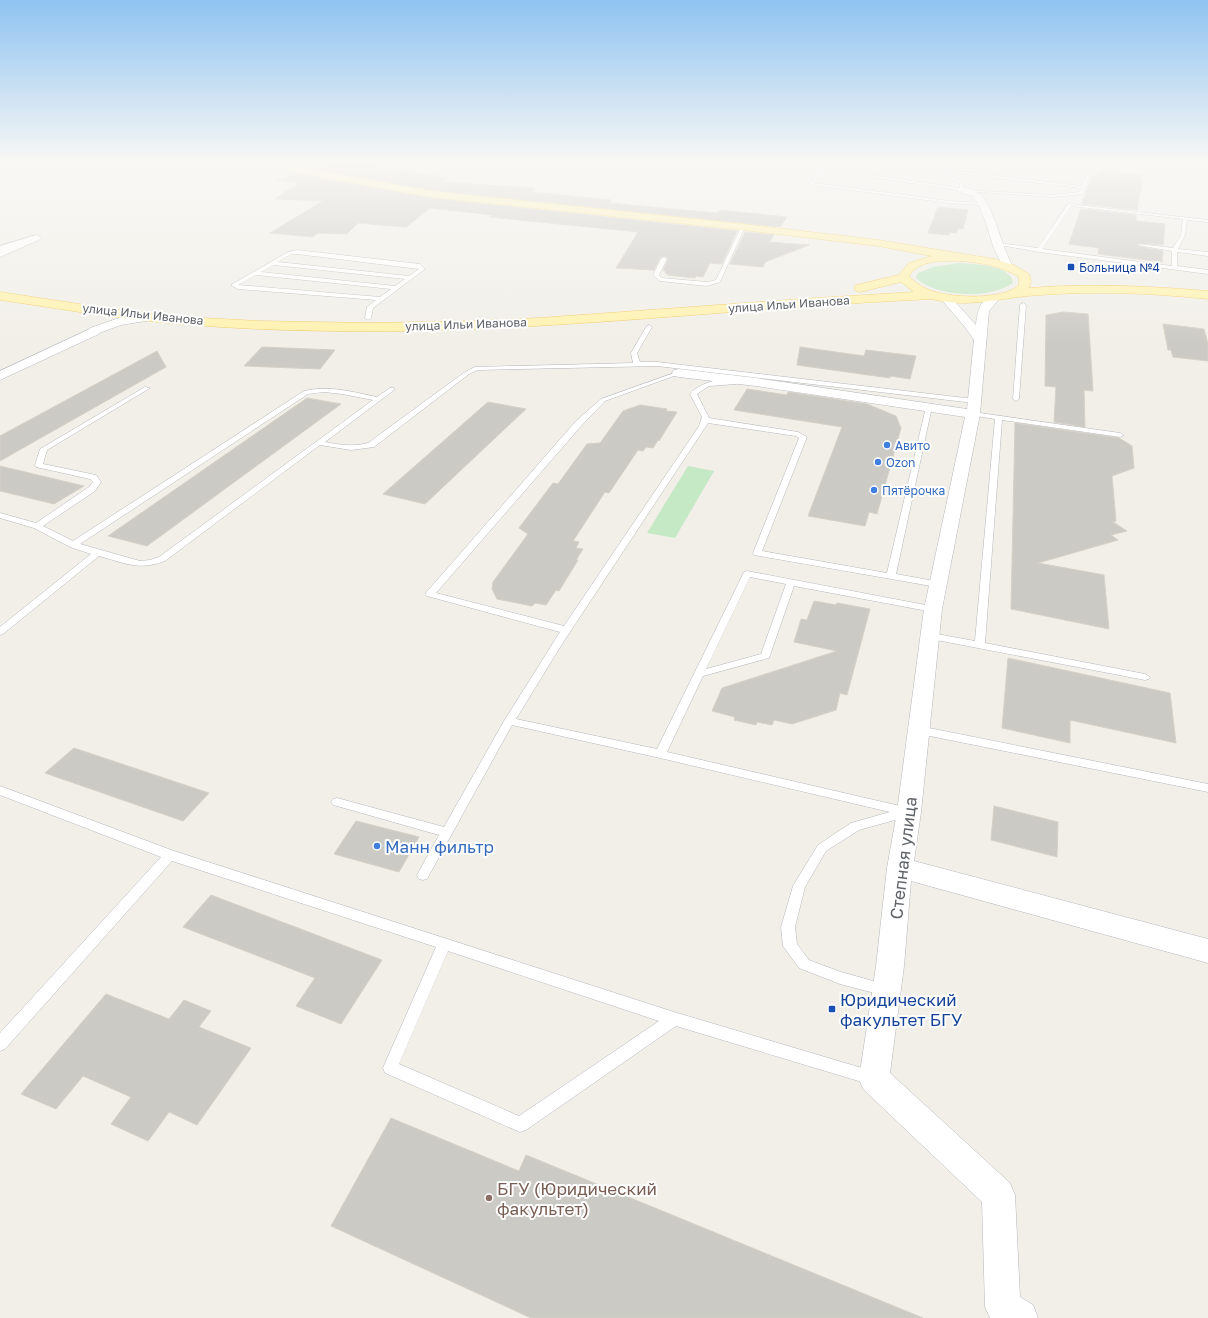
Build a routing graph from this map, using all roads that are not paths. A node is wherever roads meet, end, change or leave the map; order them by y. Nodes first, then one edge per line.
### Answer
1 (701, 223) edge
2 (989, 223) edge
3 (1057, 223) edge
4 (1184, 223) edge
5 (744, 227) junction
6 (36, 238) dead end
7 (842, 239) junction
8 (17, 245) junction
9 (1139, 245) dead end
10 (998, 247) junction
11 (0, 249) edge
12 (1039, 250) junction
13 (1175, 250) junction
14 (0, 254) edge
15 (1208, 254) edge
16 (893, 257) dead end
17 (961, 258) junction
18 (664, 259) dead end
19 (979, 259) junction
20 (274, 263) junction
21 (1012, 268) junction
22 (1174, 268) junction
23 (903, 271) junction
24 (1208, 272) edge
25 (255, 273) junction
26 (1033, 273) dead end
27 (409, 278) junction
28 (1068, 278) dead end
29 (0, 285) edge
30 (396, 288) junction
31 (1208, 291) edge
32 (1015, 293) junction
33 (933, 295) junction
34 (1208, 295) edge
35 (0, 296) edge
36 (946, 298) junction
37 (994, 298) junction
38 (380, 299) junction
39 (1023, 305) dead end
40 (97, 310) junction
41 (154, 317) junction
42 (368, 318) junction
43 (649, 327) dead end
44 (94, 331) junction
45 (980, 340) junction
46 (637, 364) junction
47 (678, 373) joint
48 (0, 376) edge
49 (756, 382) junction
50 (147, 388) dead end
51 (392, 390) dead end
52 (378, 399) junction
53 (1016, 399) dead end
54 (929, 407) junction
55 (974, 407) junction
56 (999, 418) junction
57 (705, 420) junction
58 (1120, 435) dead end
59 (319, 443) junction
60 (0, 515) edge
61 (37, 526) junction
62 (73, 545) junction
63 (96, 553) junction
64 (891, 575) junction
65 (791, 582) junction
66 (938, 584) junction
67 (933, 609) junction
68 (566, 630) junction
69 (0, 632) edge
70 (931, 636) junction
71 (980, 646) junction
72 (699, 674) junction
73 (1145, 677) dead end
74 (509, 721) junction
75 (919, 730) junction
76 (660, 754) junction
77 (1208, 788) edge
78 (0, 790) edge
79 (337, 802) dead end
80 (909, 812) junction
81 (446, 832) junction
82 (170, 855) junction
83 (900, 868) junction
84 (423, 875) dead end
85 (444, 944) junction
86 (1208, 951) edge
87 (887, 990) junction
88 (674, 1019) junction
89 (0, 1044) edge
90 (874, 1079) junction
91 (1020, 1318) edge

1 - 5 main road
2 - 10 street
3 - 12 lane
4 - 13 lane
5 - 7 main road
5 - 18 lane
6 - 8 street
7 - 16 main road
7 - 17 main road
8 - 11 street
8 - 14 street
9 - 13 lane
10 - 12 lane
10 - 19 street
10 - 21 street
12 - 22 lane
13 - 15 lane
13 - 22 lane
17 - 19 main road
17 - 23 main road, улица Ильи Иванова
19 - 21 main road
20 - 25 lane
20 - 27 lane
20 - 27 lane
21 - 26 main road
21 - 32 main road
22 - 24 lane
23 - 33 main road
23 - 42 main road, улица Ильи Иванова
25 - 30 lane
25 - 38 lane
27 - 30 lane
28 - 31 main road
29 - 42 main road, улица Ильи Иванова
30 - 38 lane
32 - 34 main road
32 - 37 main road
33 - 36 main road
33 - 41 main road, улица Ильи Иванова
35 - 40 main road, улица Ильи Иванова
36 - 37 main road
36 - 45 street
37 - 45 street, Степная улица
38 - 42 lane
39 - 53 lane
40 - 41 main road, улица Ильи Иванова
40 - 44 street
41 - 44 street
43 - 46 lane
44 - 48 street
45 - 55 street, Степная улица
46 - 55 lane
46 - 59 lane
47 - 49 street
47 - 68 lane
49 - 54 street
49 - 57 lane
50 - 61 lane
51 - 52 lane
52 - 59 lane
52 - 62 lane
54 - 55 street
54 - 64 lane
55 - 56 lane
55 - 66 street, Степная улица
56 - 58 lane
56 - 71 lane
57 - 64 lane
57 - 68 lane
59 - 63 lane
60 - 61 lane
61 - 62 lane
62 - 63 lane
63 - 69 lane
64 - 66 lane
65 - 67 lane
65 - 72 lane
65 - 72 lane
66 - 67 street, Степная улица
67 - 70 street, Степная улица
68 - 74 lane
70 - 71 lane
70 - 75 street, Степная улица
71 - 73 lane
72 - 76 lane
74 - 76 lane
74 - 81 lane
75 - 77 lane
75 - 80 street, Степная улица
76 - 80 lane
78 - 82 lane
79 - 81 lane
80 - 83 street, Степная улица
80 - 87 lane
81 - 84 lane
82 - 85 lane
82 - 89 lane
83 - 86 street
83 - 87 street, Степная улица
85 - 88 lane
85 - 88 lane
87 - 90 street, Степная улица
88 - 90 lane
90 - 91 street

